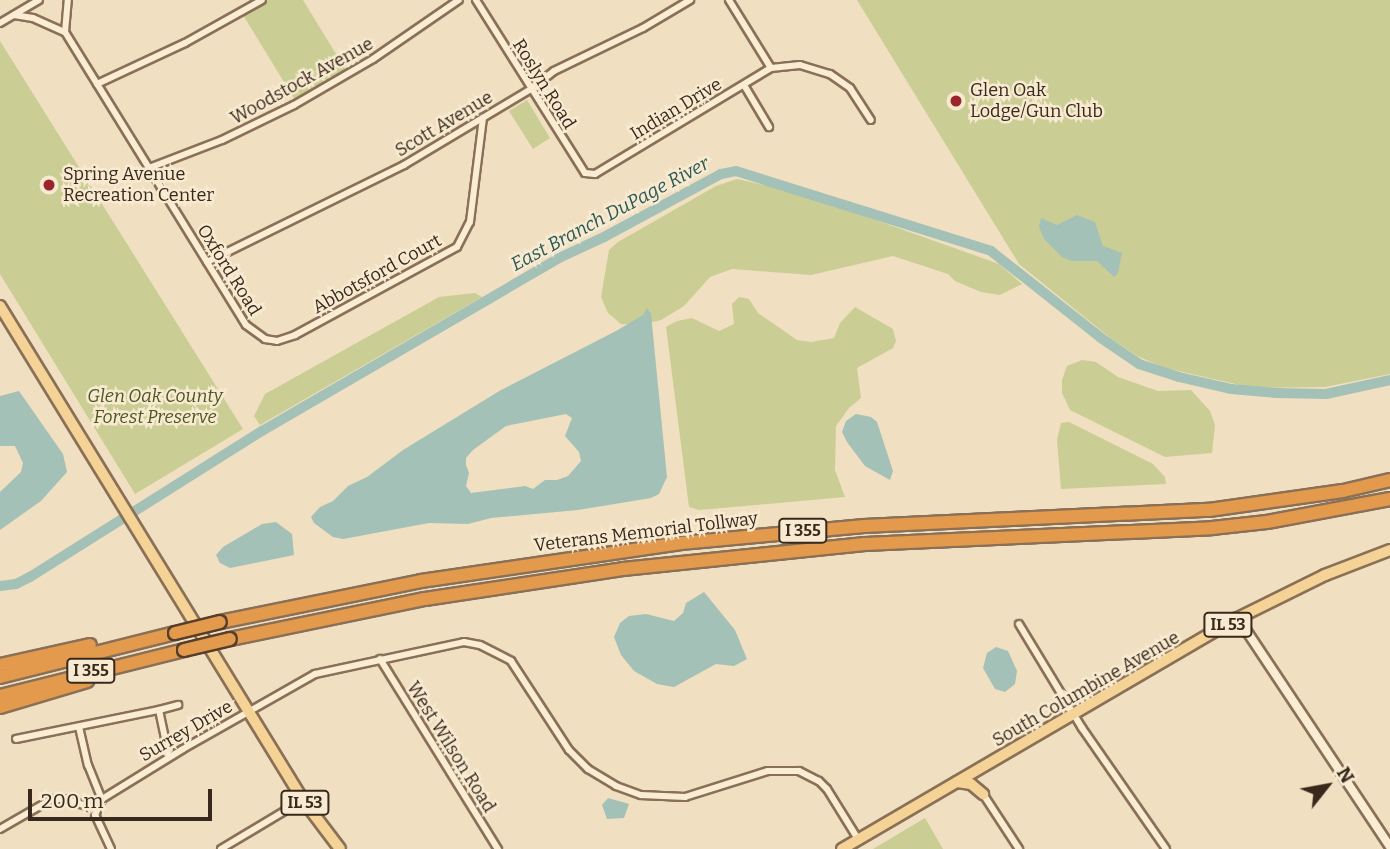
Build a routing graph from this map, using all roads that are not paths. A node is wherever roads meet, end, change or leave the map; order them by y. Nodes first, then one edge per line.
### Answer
1 (39, 0) edge
2 (68, 0) edge
3 (261, 0) edge
4 (459, 0) edge
5 (476, 0) edge
6 (690, 0) edge
7 (729, 0) edge
8 (14, 15) junction
9 (0, 23) edge
10 (65, 32) junction
11 (771, 68) junction
12 (97, 84) junction
13 (744, 85) junction
14 (531, 89) junction
15 (483, 118) junction
16 (871, 120) dead end
17 (769, 127) dead end
18 (149, 168) junction
19 (595, 174) joint
20 (206, 262) junction
21 (0, 306) edge
22 (265, 339) joint
23 (1390, 480) edge
24 (1390, 499) edge
25 (1390, 550) edge
26 (1238, 618) junction
27 (1019, 624) dead end
28 (149, 640) junction
29 (180, 650) junction
30 (380, 659) junction
31 (0, 665) edge
32 (0, 677) edge
33 (0, 696) edge
34 (178, 705) dead end
35 (0, 707) edge
36 (159, 710) junction
37 (249, 710) junction
38 (1073, 714) junction
39 (79, 727) junction
40 (16, 739) dead end
41 (169, 757) junction
42 (980, 768) junction
43 (957, 782) junction
44 (983, 794) junction
45 (102, 799) junction
46 (303, 800) junction
47 (95, 809) junction
48 (0, 829) edge
49 (858, 839) junction
50 (1390, 847) edge
51 (111, 849) edge
52 (221, 849) edge
53 (340, 849) edge
54 (498, 849) edge
55 (842, 849) edge
56 (1019, 849) edge
57 (1166, 849) edge

1 - 8 street
2 - 10 street
3 - 12 street
4 - 18 street, Woodstock Avenue
5 - 14 street, Roslyn Road
6 - 14 street, Scott Avenue
7 - 11 street
8 - 9 street
8 - 10 street
10 - 12 street, Oxford Road
11 - 13 street, Indian Drive
11 - 16 street
12 - 18 street, Oxford Road
13 - 17 street
13 - 19 street, Indian Drive
14 - 15 street, Scott Avenue
14 - 19 street, Roslyn Road
15 - 20 street, Scott Avenue
15 - 22 street, Abbotsford Court
18 - 20 street, Oxford Road
20 - 22 street, Oxford Road
21 - 37 main road, IL 53
23 - 28 highway, Veterans Memorial Tollway / I 355, bridge
24 - 29 highway, Veterans Memorial Tollway / I 355, bridge
25 - 26 main road, South Columbine Avenue / IL 53
26 - 38 main road, South Columbine Avenue / IL 53
26 - 50 street
27 - 38 street
28 - 31 highway
28 - 32 highway, Veterans Memorial Tollway / I 355
29 - 33 highway, Veterans Memorial Tollway / I 355
29 - 35 highway
30 - 37 street, Surrey Drive
30 - 49 street, Surrey Drive
30 - 54 street, West Wilson Road
34 - 36 street
36 - 39 street
36 - 41 street
37 - 41 street, Surrey Drive
37 - 46 main road, IL 53
38 - 42 main road, South Columbine Avenue / IL 53
38 - 57 street
39 - 40 street
39 - 45 street
41 - 45 street, Surrey Drive
42 - 43 main road, South Columbine Avenue / IL 53
42 - 44 main road
43 - 44 main road
43 - 49 main road, South Columbine Avenue / IL 53
44 - 56 street
45 - 47 street, Surrey Drive
46 - 52 street
46 - 53 main road, IL 53
47 - 48 street
47 - 51 street
49 - 55 main road, South Columbine Avenue / IL 53

